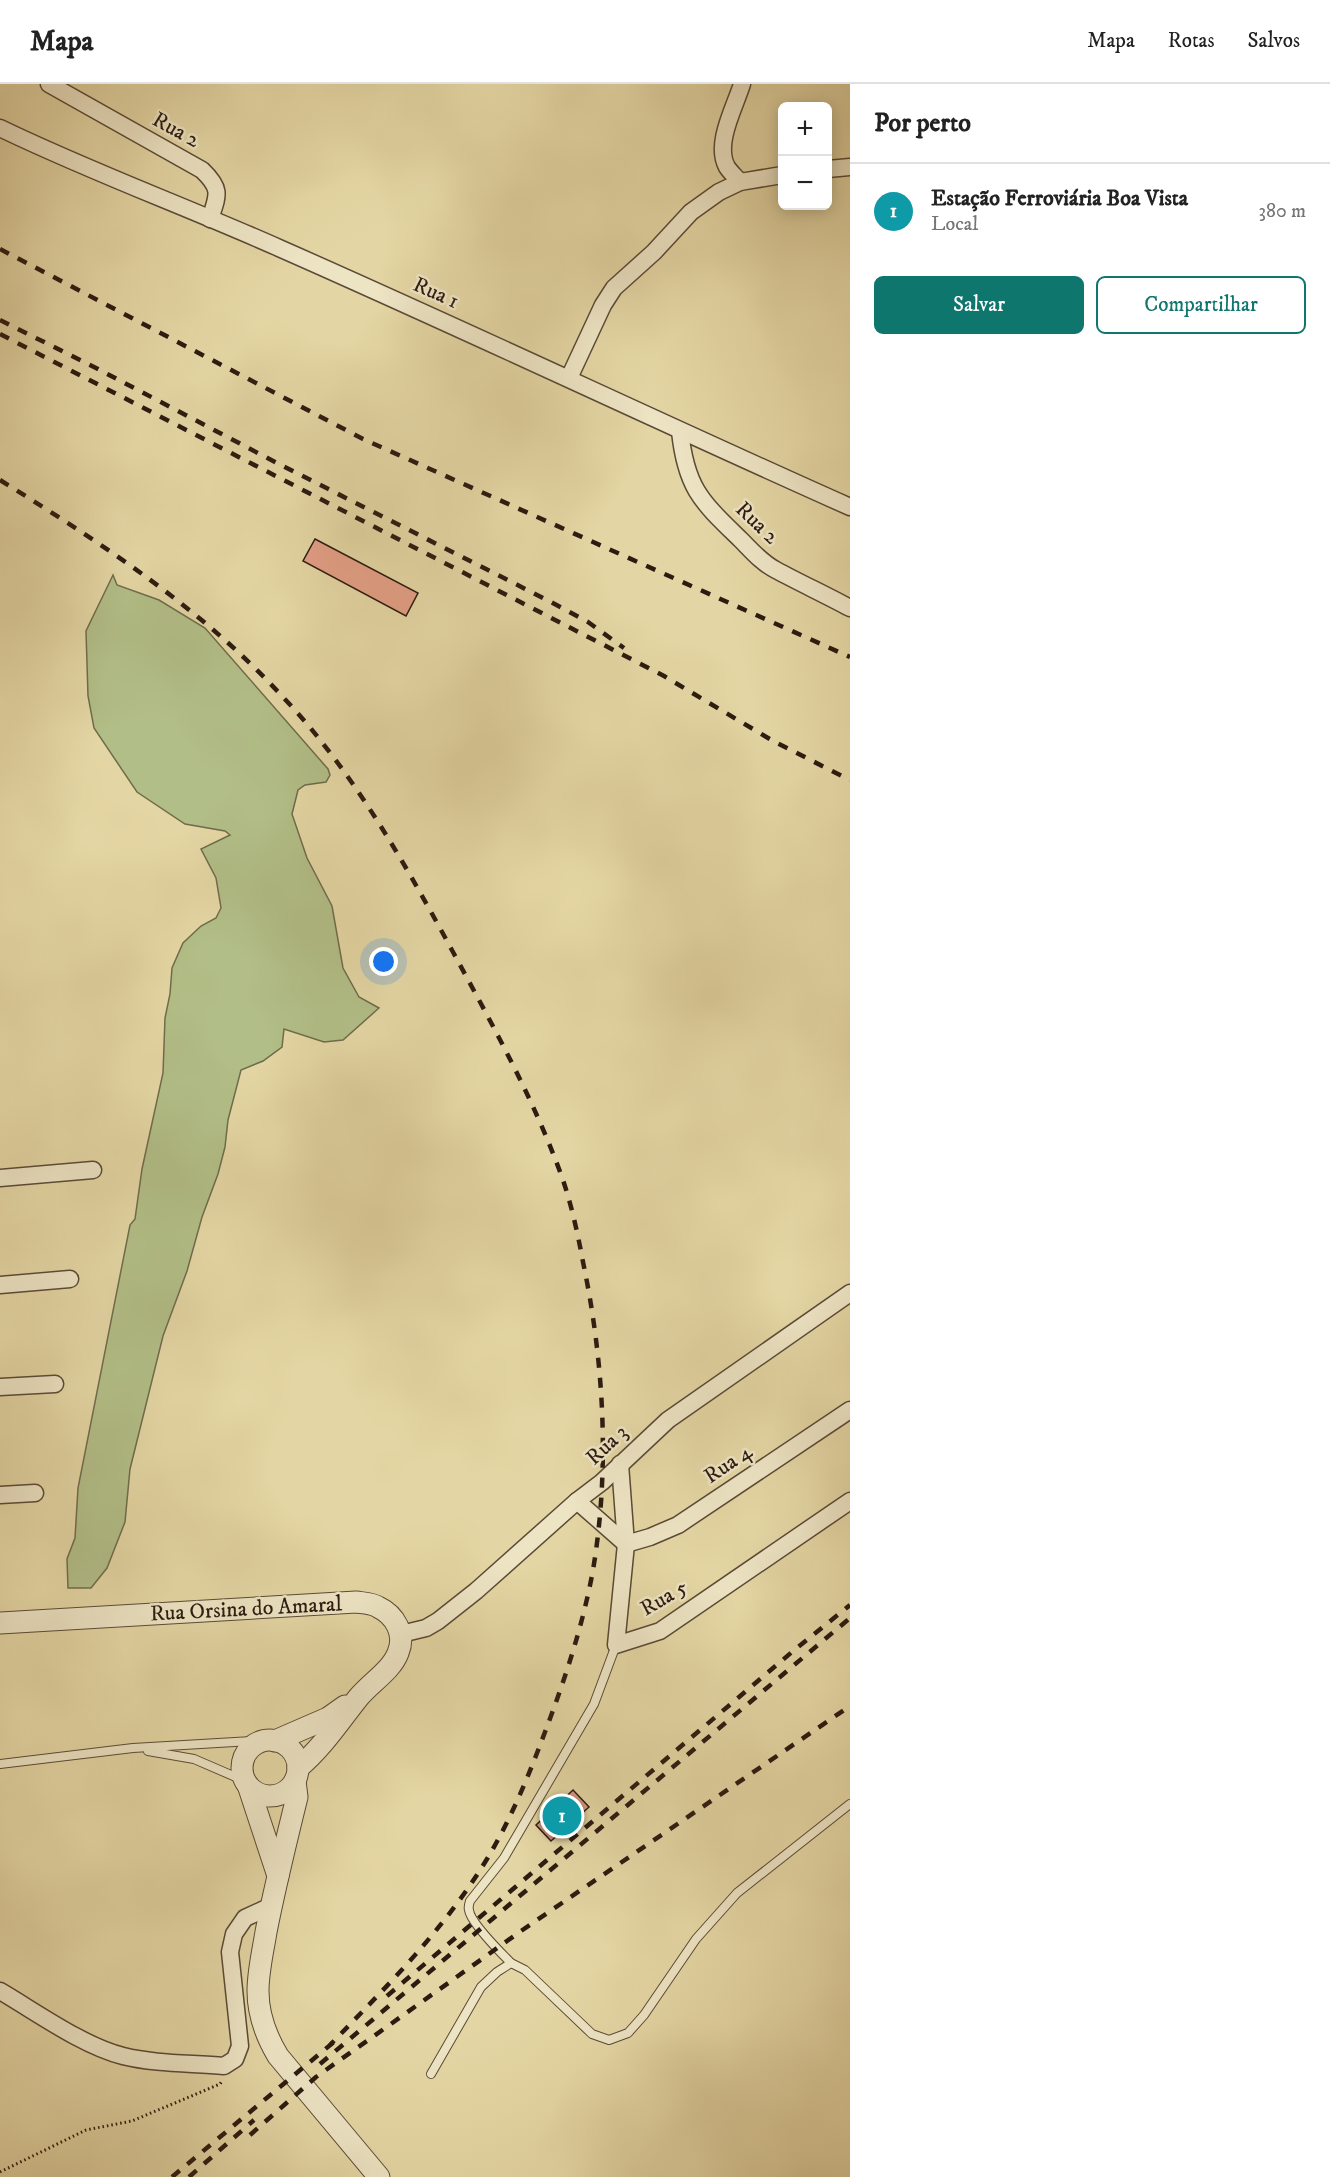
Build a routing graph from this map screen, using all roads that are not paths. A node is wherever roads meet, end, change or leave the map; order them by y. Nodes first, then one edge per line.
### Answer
1 (49, 84) edge
2 (742, 84) edge
3 (0, 128) edge
4 (850, 167) edge
5 (832, 169) edge
6 (778, 176) edge
7 (740, 182) junction
8 (210, 219) junction
9 (569, 378) junction
10 (680, 431) junction
11 (850, 507) edge
12 (850, 608) edge
13 (93, 1170) dead end
14 (0, 1178) edge
15 (70, 1279) dead end
16 (0, 1285) edge
17 (850, 1293) edge
18 (56, 1384) dead end
19 (0, 1387) edge
20 (850, 1410) edge
21 (620, 1464) junction
22 (35, 1493) dead end
23 (0, 1495) edge
24 (577, 1501) junction
25 (850, 1501) edge
26 (626, 1544) junction
27 (0, 1623) edge
28 (400, 1634) junction
29 (616, 1645) junction
30 (360, 1695) junction
31 (273, 1740) junction
32 (133, 1749) junction
33 (0, 1764) edge
34 (296, 1775) junction
35 (247, 1784) junction
36 (850, 1804) edge
37 (278, 1876) junction
38 (271, 1906) junction
39 (511, 1963) junction
40 (0, 1991) edge
41 (431, 2074) dead end
42 (373, 2172) edge

1 - 8 street, Rua 2
2 - 7 street
3 - 8 street, Rua 1
4 - 5 street
6 - 7 street
7 - 9 street
8 - 9 street, Rua 1
9 - 10 street, Rua 1
10 - 11 street, Rua 1
10 - 12 street, Rua 2
13 - 14 street
15 - 16 street
17 - 21 street, Rua 3
18 - 19 street
20 - 26 street, Rua 4
21 - 24 street, Rua 3
21 - 26 street, Rua 5
22 - 23 street
24 - 26 street
24 - 28 street, Rua 3
25 - 29 street, Rua 5
26 - 29 street, Rua 5
27 - 28 street, Rua Orsina do Amaral
28 - 30 street
29 - 39 lane
30 - 31 street
30 - 34 street
31 - 32 lane
31 - 34 street
31 - 35 street
32 - 33 lane
32 - 35 lane
34 - 35 street
34 - 37 street
35 - 37 street
36 - 39 lane
37 - 38 street
38 - 40 street
38 - 42 street
39 - 41 lane

